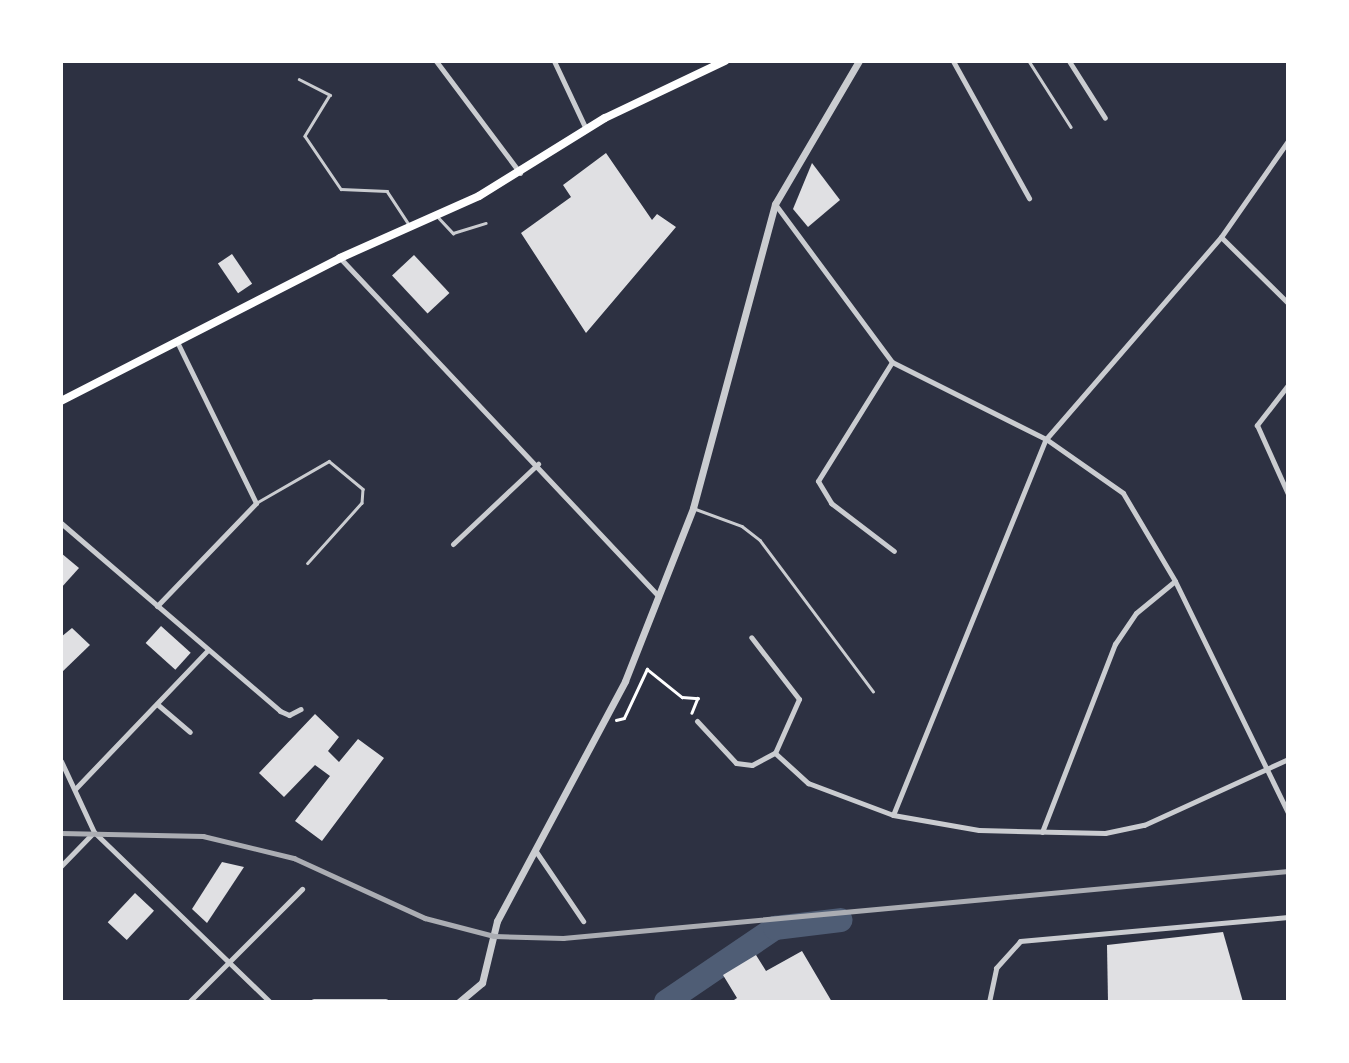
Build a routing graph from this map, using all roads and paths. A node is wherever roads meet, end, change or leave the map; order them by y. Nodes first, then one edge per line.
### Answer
1 (436, 61) edge
2 (555, 61) edge
3 (724, 61) edge
4 (859, 61) edge
5 (953, 61) edge
6 (1030, 61) edge
7 (1069, 61) edge
8 (299, 79) dead end
9 (1105, 118) dead end
10 (1071, 127) dead end
11 (586, 129) junction
12 (1288, 141) edge
13 (520, 173) junction
14 (1029, 198) dead end
15 (775, 204) junction
16 (437, 215) junction
17 (486, 223) dead end
18 (410, 226) junction
19 (1221, 237) junction
20 (340, 258) junction
21 (1288, 303) edge
22 (177, 342) junction
23 (891, 362) junction
24 (1288, 385) edge
25 (61, 401) edge
26 (1046, 439) junction
27 (538, 464) junction
28 (1288, 494) edge
29 (256, 503) junction
30 (693, 508) junction
31 (61, 523) edge
32 (453, 544) dead end
33 (894, 551) dead end
34 (308, 563) dead end
35 (1175, 581) junction
36 (659, 597) junction
37 (157, 606) junction
38 (751, 637) dead end
39 (207, 651) junction
40 (873, 691) dead end
41 (157, 704) junction
42 (301, 709) dead end
43 (607, 715) junction
44 (697, 721) joint
45 (190, 732) dead end
46 (775, 753) junction
47 (1288, 758) edge
48 (61, 761) edge
49 (1266, 770) junction
50 (76, 788) junction
51 (1288, 813) edge
52 (893, 815) junction
53 (94, 832) junction
54 (1042, 832) junction
55 (535, 850) junction
56 (61, 866) edge
57 (302, 889) dead end
58 (1288, 916) edge
59 (583, 921) dead end
60 (228, 962) junction
61 (189, 1002) edge
62 (270, 1002) edge
63 (314, 1002) edge
64 (385, 1002) edge
65 (459, 1002) edge
66 (989, 1002) edge

1 - 13 street
2 - 11 street
3 - 11 main road
4 - 15 street
5 - 14 street
6 - 10 lane
7 - 9 street
8 - 18 lane
11 - 13 main road
12 - 19 street
13 - 16 main road
15 - 23 street
15 - 30 street
16 - 17 lane
16 - 18 main road
18 - 20 main road
19 - 21 street
19 - 26 street
20 - 22 main road
20 - 27 street
22 - 25 main road
22 - 29 street
23 - 26 street
23 - 33 street
24 - 28 street
26 - 35 street
26 - 52 street
27 - 32 street
27 - 36 street
29 - 34 lane
29 - 37 street
30 - 36 street
30 - 40 lane
31 - 37 street
35 - 49 street
35 - 54 street
36 - 43 street
37 - 39 street
38 - 46 street
39 - 41 street
39 - 42 street
41 - 45 street
41 - 50 street
43 - 44 path
43 - 55 street
44 - 46 street
46 - 52 street
47 - 49 street
48 - 50 street
49 - 51 street
49 - 54 street
50 - 53 street
52 - 54 street
53 - 56 street
53 - 60 street
55 - 59 street
55 - 65 street
57 - 60 street
58 - 66 street
60 - 61 street
60 - 62 street
63 - 64 street

